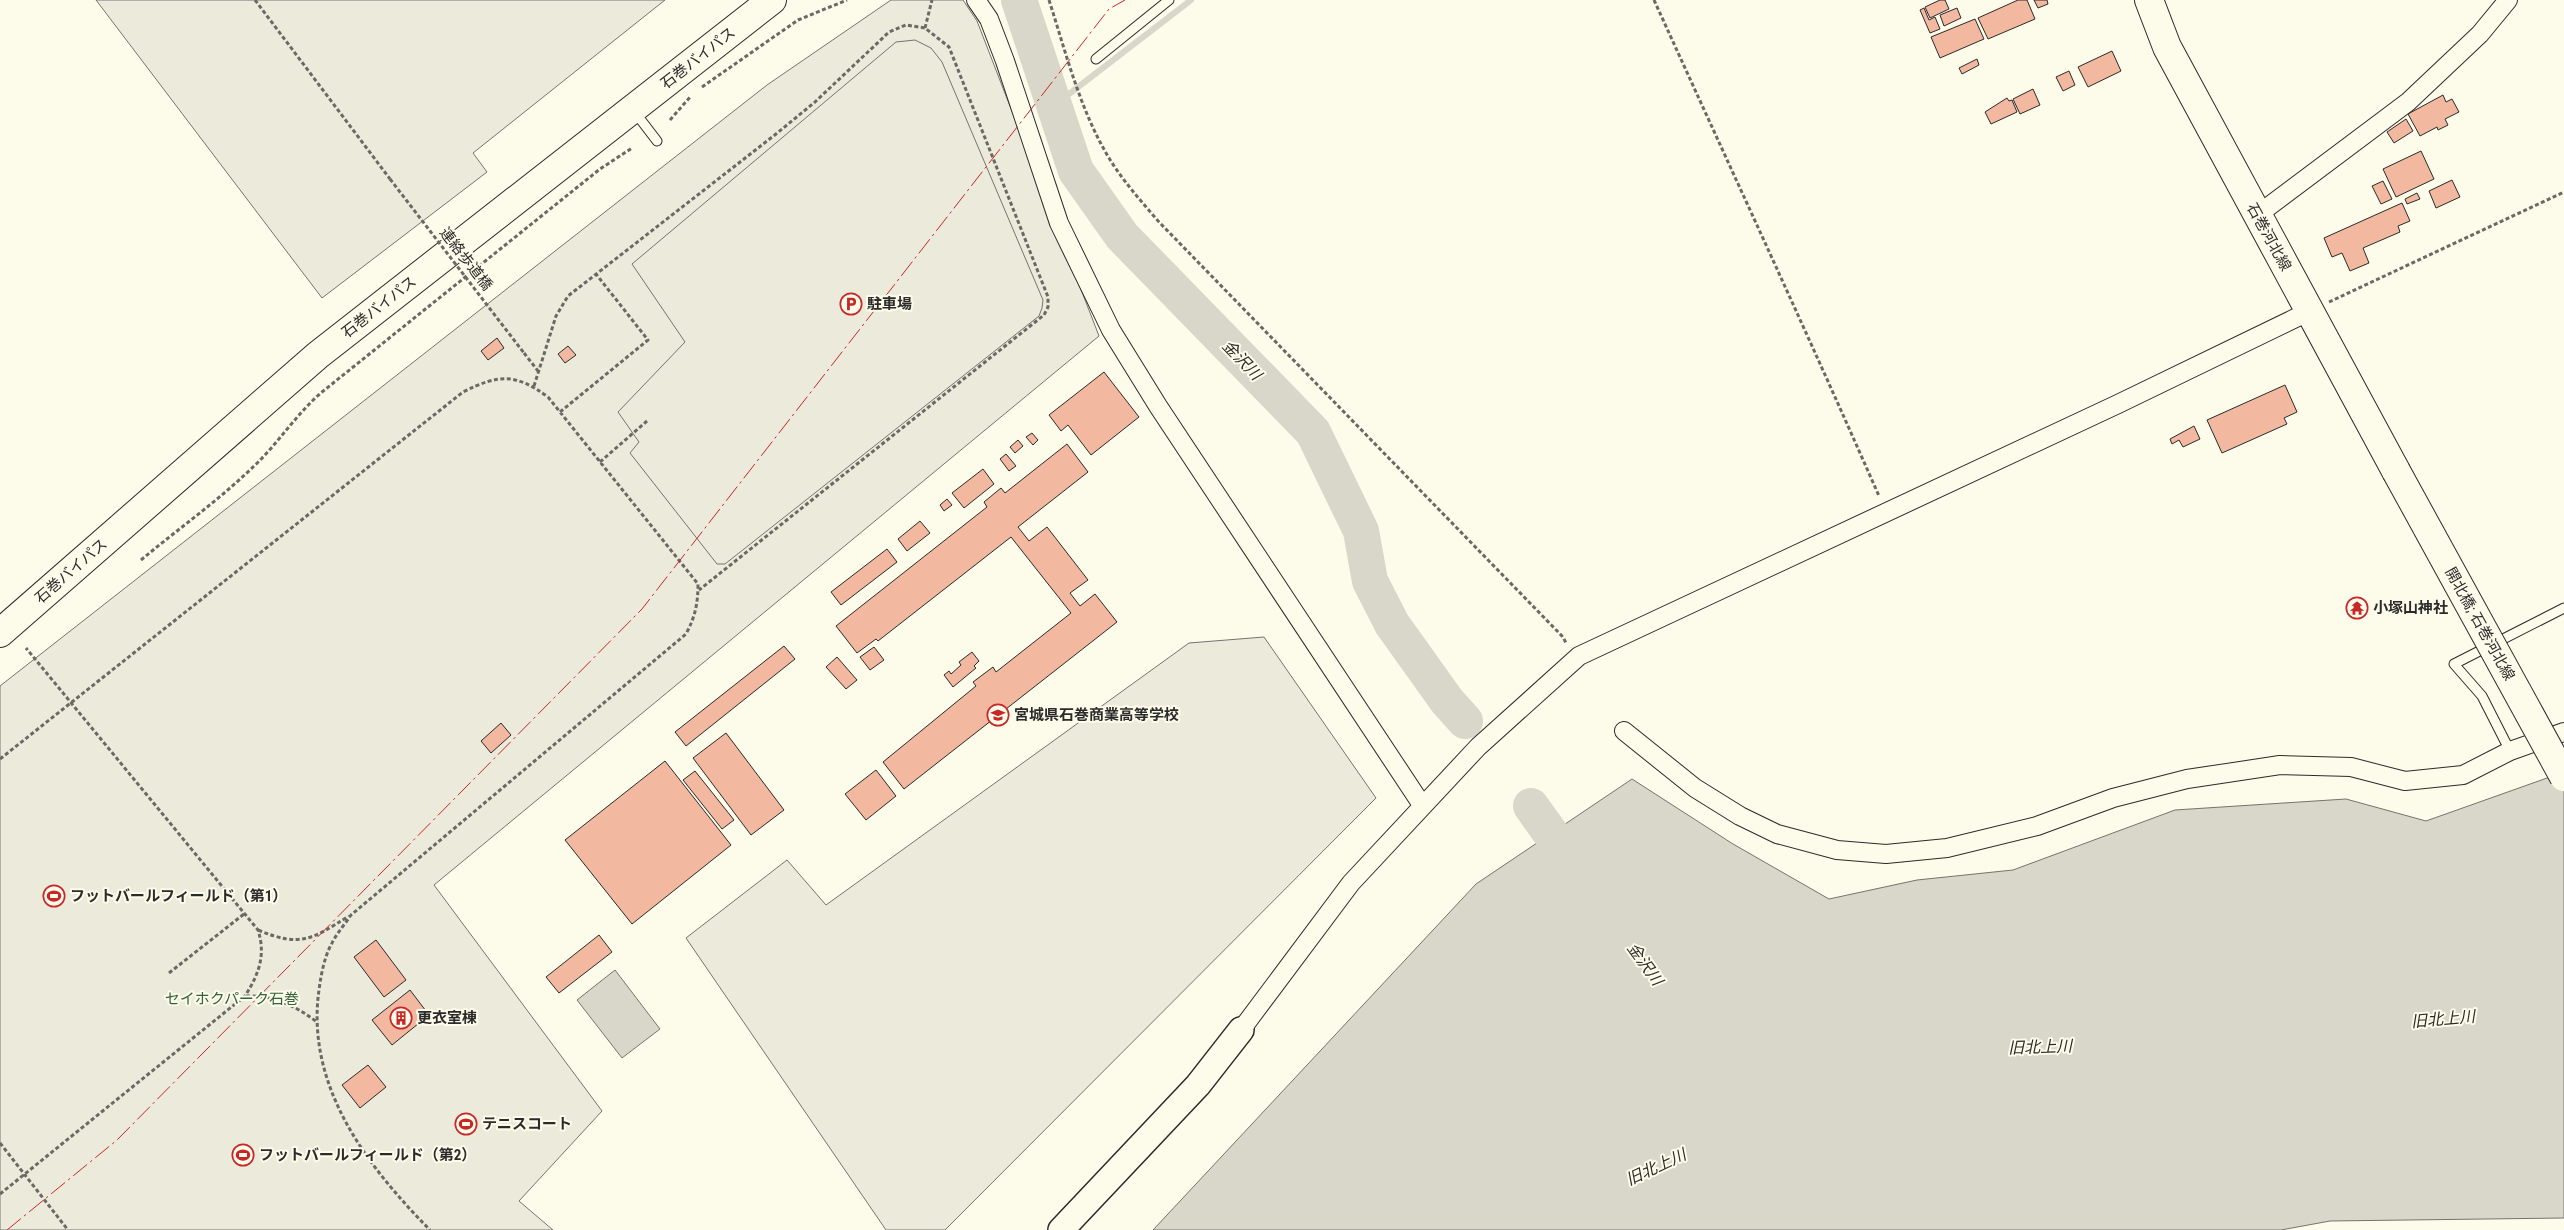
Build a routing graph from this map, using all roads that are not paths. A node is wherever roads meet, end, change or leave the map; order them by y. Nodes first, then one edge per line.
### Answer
1 (772, 0) edge
2 (976, 0) edge
3 (1169, 0) edge
4 (2149, 0) edge
5 (2508, 0) edge
6 (1096, 59) dead end
7 (632, 108) junction
8 (657, 141) dead end
9 (2256, 216) junction
10 (2310, 311) junction
11 (2396, 471) joint
12 (2564, 608) edge
13 (0, 633) edge
14 (1624, 731) dead end
15 (2564, 732) edge
16 (2510, 751) junction
17 (2564, 777) edge
18 (1422, 805) junction
19 (1241, 1030) joint
20 (1061, 1230) edge

1 - 7 main road, 石巻バイパス
2 - 18 street
3 - 6 lane
4 - 9 main road, 石巻河北線
5 - 9 street
7 - 8 lane
7 - 13 main road, 石巻バイパス
9 - 10 main road, 石巻河北線
10 - 11 main road, 石巻河北線
10 - 18 street
11 - 17 main road, 開北橋; 石巻河北線, bridge
12 - 16 lane
14 - 16 street
15 - 16 street
18 - 19 street
19 - 20 street

